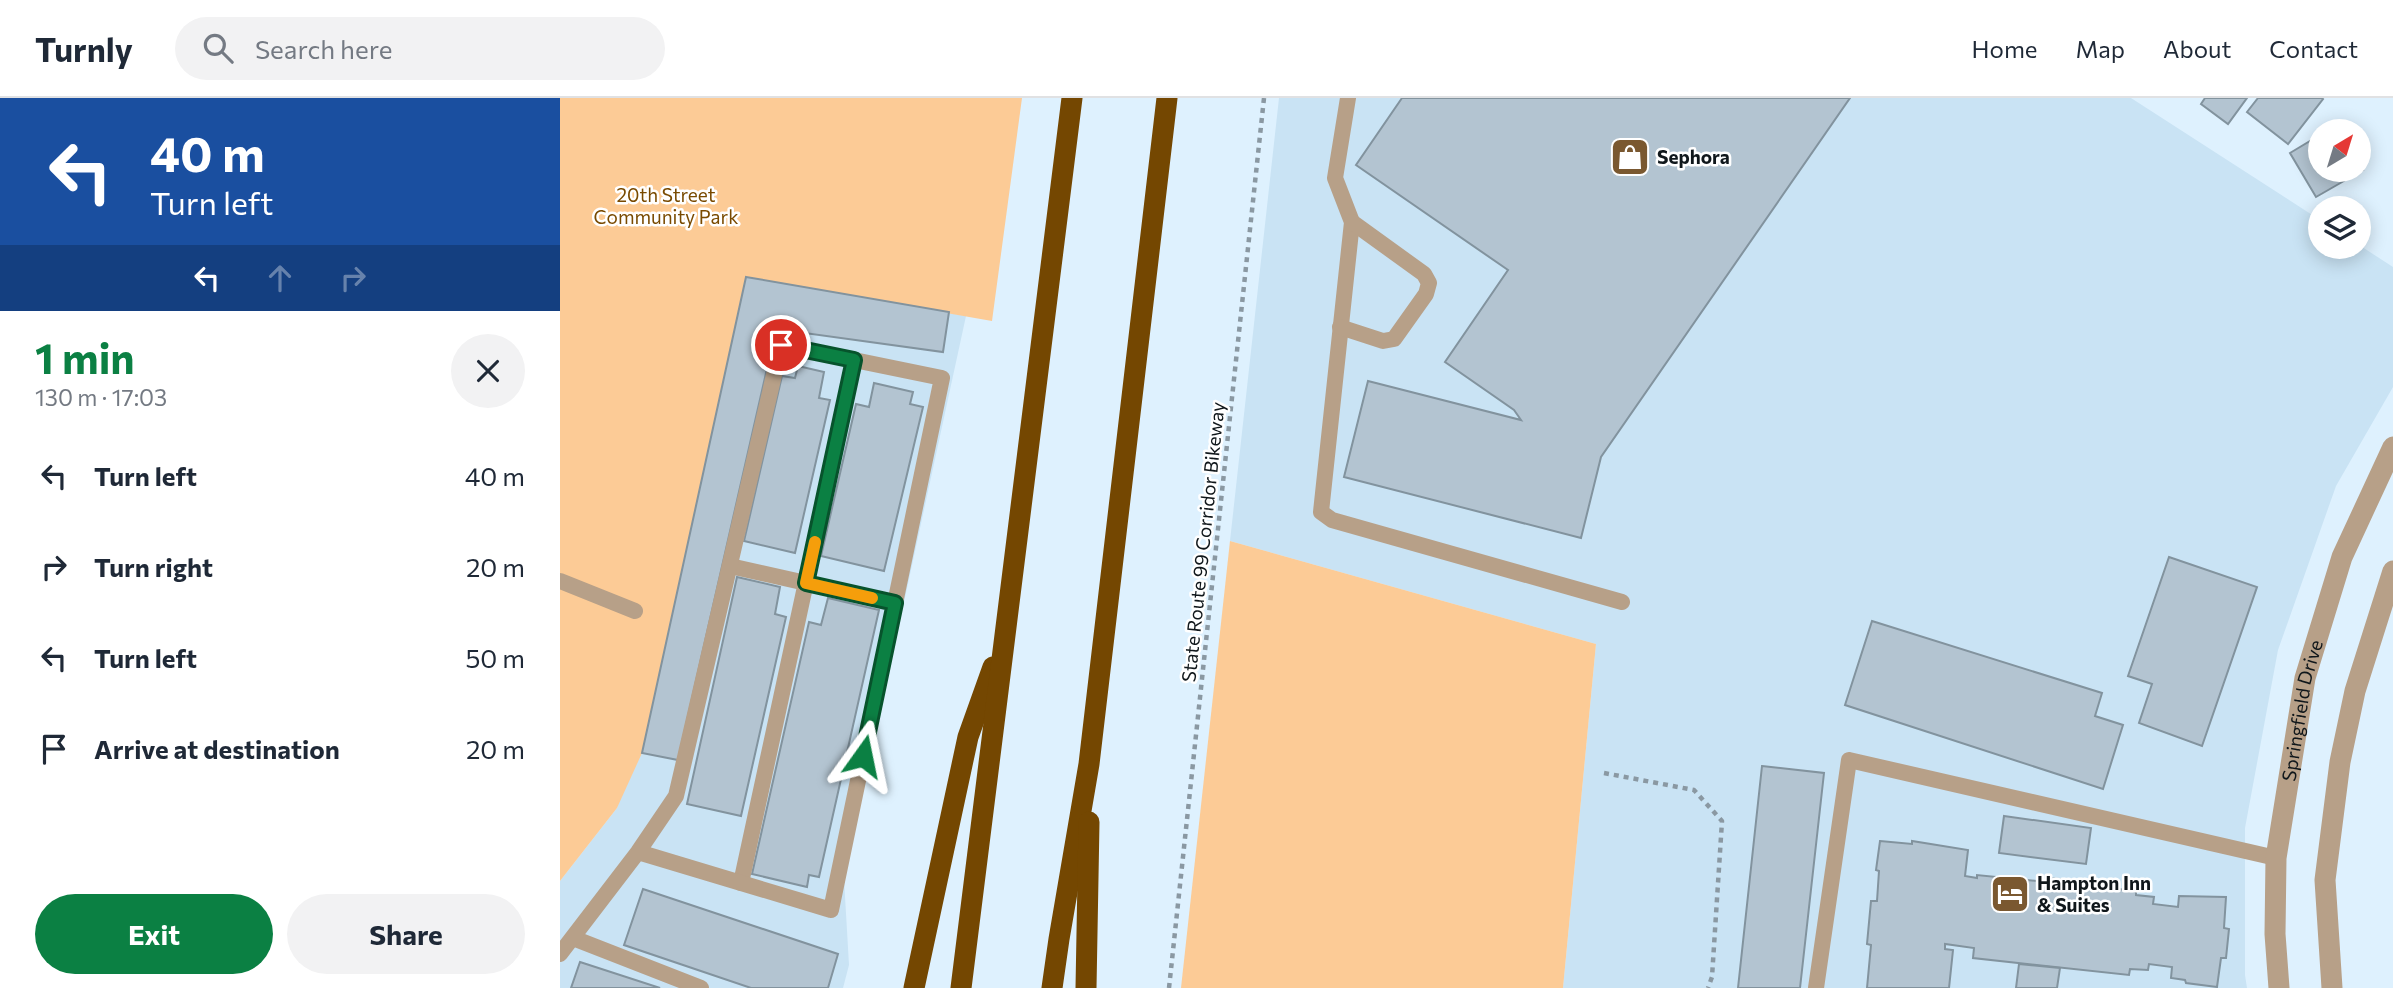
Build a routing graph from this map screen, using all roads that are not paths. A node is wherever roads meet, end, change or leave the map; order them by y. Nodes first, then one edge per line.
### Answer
1 (1072, 98) edge
2 (1167, 98) edge
3 (1348, 98) edge
4 (1352, 222) junction
5 (1340, 327) junction
6 (854, 360) junction
7 (2393, 447) edge
8 (730, 566) junction
9 (2393, 571) edge
10 (560, 581) edge
11 (806, 583) junction
12 (1622, 601) dead end
13 (895, 603) junction
14 (635, 611) dead end
15 (1005, 632) junction
16 (1089, 764) junction
17 (638, 852) junction
18 (2276, 859) junction
19 (741, 883) junction
20 (573, 938) junction
21 (560, 954) edge
22 (701, 988) edge
23 (914, 988) edge
24 (961, 988) edge
25 (1052, 988) edge
26 (1086, 988) edge
27 (1816, 988) edge
28 (2279, 988) edge
29 (2332, 988) edge

1 - 15 highway
2 - 16 highway
3 - 4 lane
4 - 5 lane
4 - 5 lane
5 - 12 lane
6 - 8 lane
6 - 11 lane
6 - 13 lane
7 - 18 street, Springfield Drive
8 - 11 lane
8 - 17 lane
9 - 29 street
10 - 14 lane
11 - 13 lane
11 - 19 lane
13 - 19 lane
15 - 23 highway
15 - 24 highway
16 - 25 highway
16 - 26 highway
17 - 19 lane
17 - 20 lane
18 - 27 lane
18 - 28 street, Springfield Drive
20 - 21 lane
20 - 22 lane

